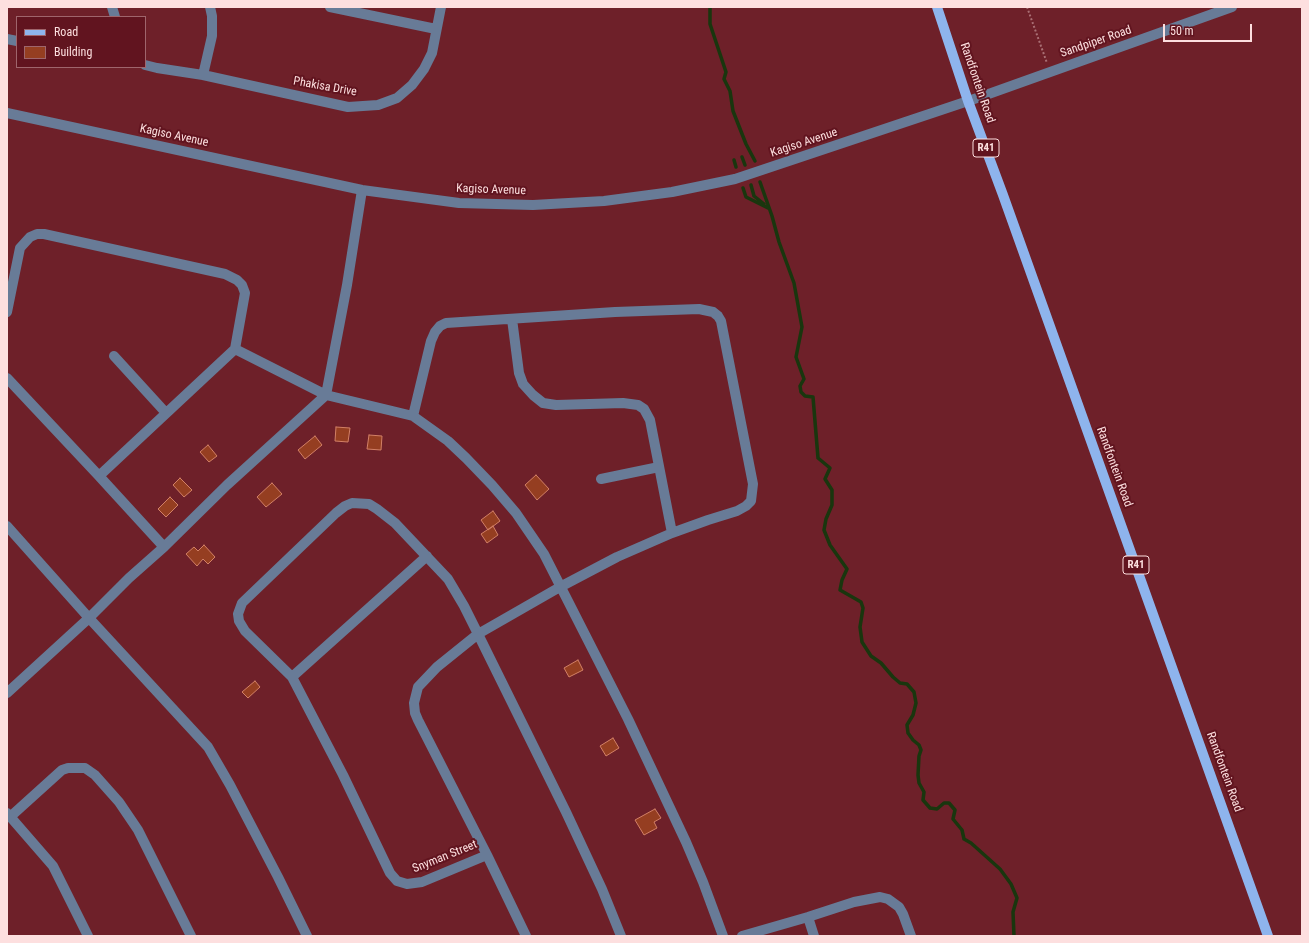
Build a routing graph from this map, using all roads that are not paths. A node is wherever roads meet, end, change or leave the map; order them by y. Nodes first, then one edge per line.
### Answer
1 (210, 7) edge
2 (330, 7) edge
3 (441, 7) edge
4 (937, 7) edge
5 (1232, 7) edge
6 (436, 29) junction
7 (146, 65) edge
8 (203, 75) junction
9 (968, 101) junction
10 (7, 114) edge
11 (362, 190) junction
12 (7, 312) edge
13 (512, 319) junction
14 (235, 349) junction
15 (114, 356) dead end
16 (7, 378) edge
17 (326, 395) junction
18 (166, 413) junction
19 (412, 416) junction
20 (659, 467) junction
21 (99, 476) junction
22 (601, 479) dead end
23 (7, 526) edge
24 (672, 533) junction
25 (164, 547) junction
26 (427, 556) junction
27 (560, 587) junction
28 (89, 618) junction
29 (478, 634) junction
30 (292, 677) junction
31 (7, 692) edge
32 (9, 815) edge
33 (487, 855) junction
34 (808, 917) junction
35 (88, 936) edge
36 (191, 936) edge
37 (307, 936) edge
38 (526, 936) edge
39 (621, 936) edge
40 (723, 936) edge
41 (742, 936) edge
42 (814, 936) edge
43 (911, 936) edge
44 (1268, 936) edge

1 - 8 street
2 - 6 street
3 - 6 street, Phakisa Drive
4 - 9 main road, Randfontein Road / R41
5 - 9 street, Sandpiper Road
6 - 8 street, Phakisa Drive
7 - 8 street, Phakisa Drive
9 - 11 street, Kagiso Avenue
9 - 44 main road, Randfontein Road / R41
10 - 11 street, Kagiso Avenue
11 - 17 street
12 - 14 street
13 - 19 street
13 - 20 street
13 - 24 street, Snyman Street
14 - 17 street
14 - 18 street
15 - 18 street
16 - 21 street
17 - 19 street
17 - 25 street
18 - 21 street
19 - 27 street
20 - 22 street
20 - 24 street
21 - 25 street
23 - 28 street
24 - 27 street, Snyman Street
25 - 28 street
26 - 29 street
26 - 30 street
26 - 30 street, Snyman Street
27 - 29 street, Snyman Street
27 - 40 street
28 - 31 street
28 - 37 street
29 - 33 street, Snyman Street
29 - 39 street
30 - 33 street, Snyman Street
32 - 35 street
32 - 36 street
33 - 38 street
34 - 41 street
34 - 42 street
34 - 43 street

